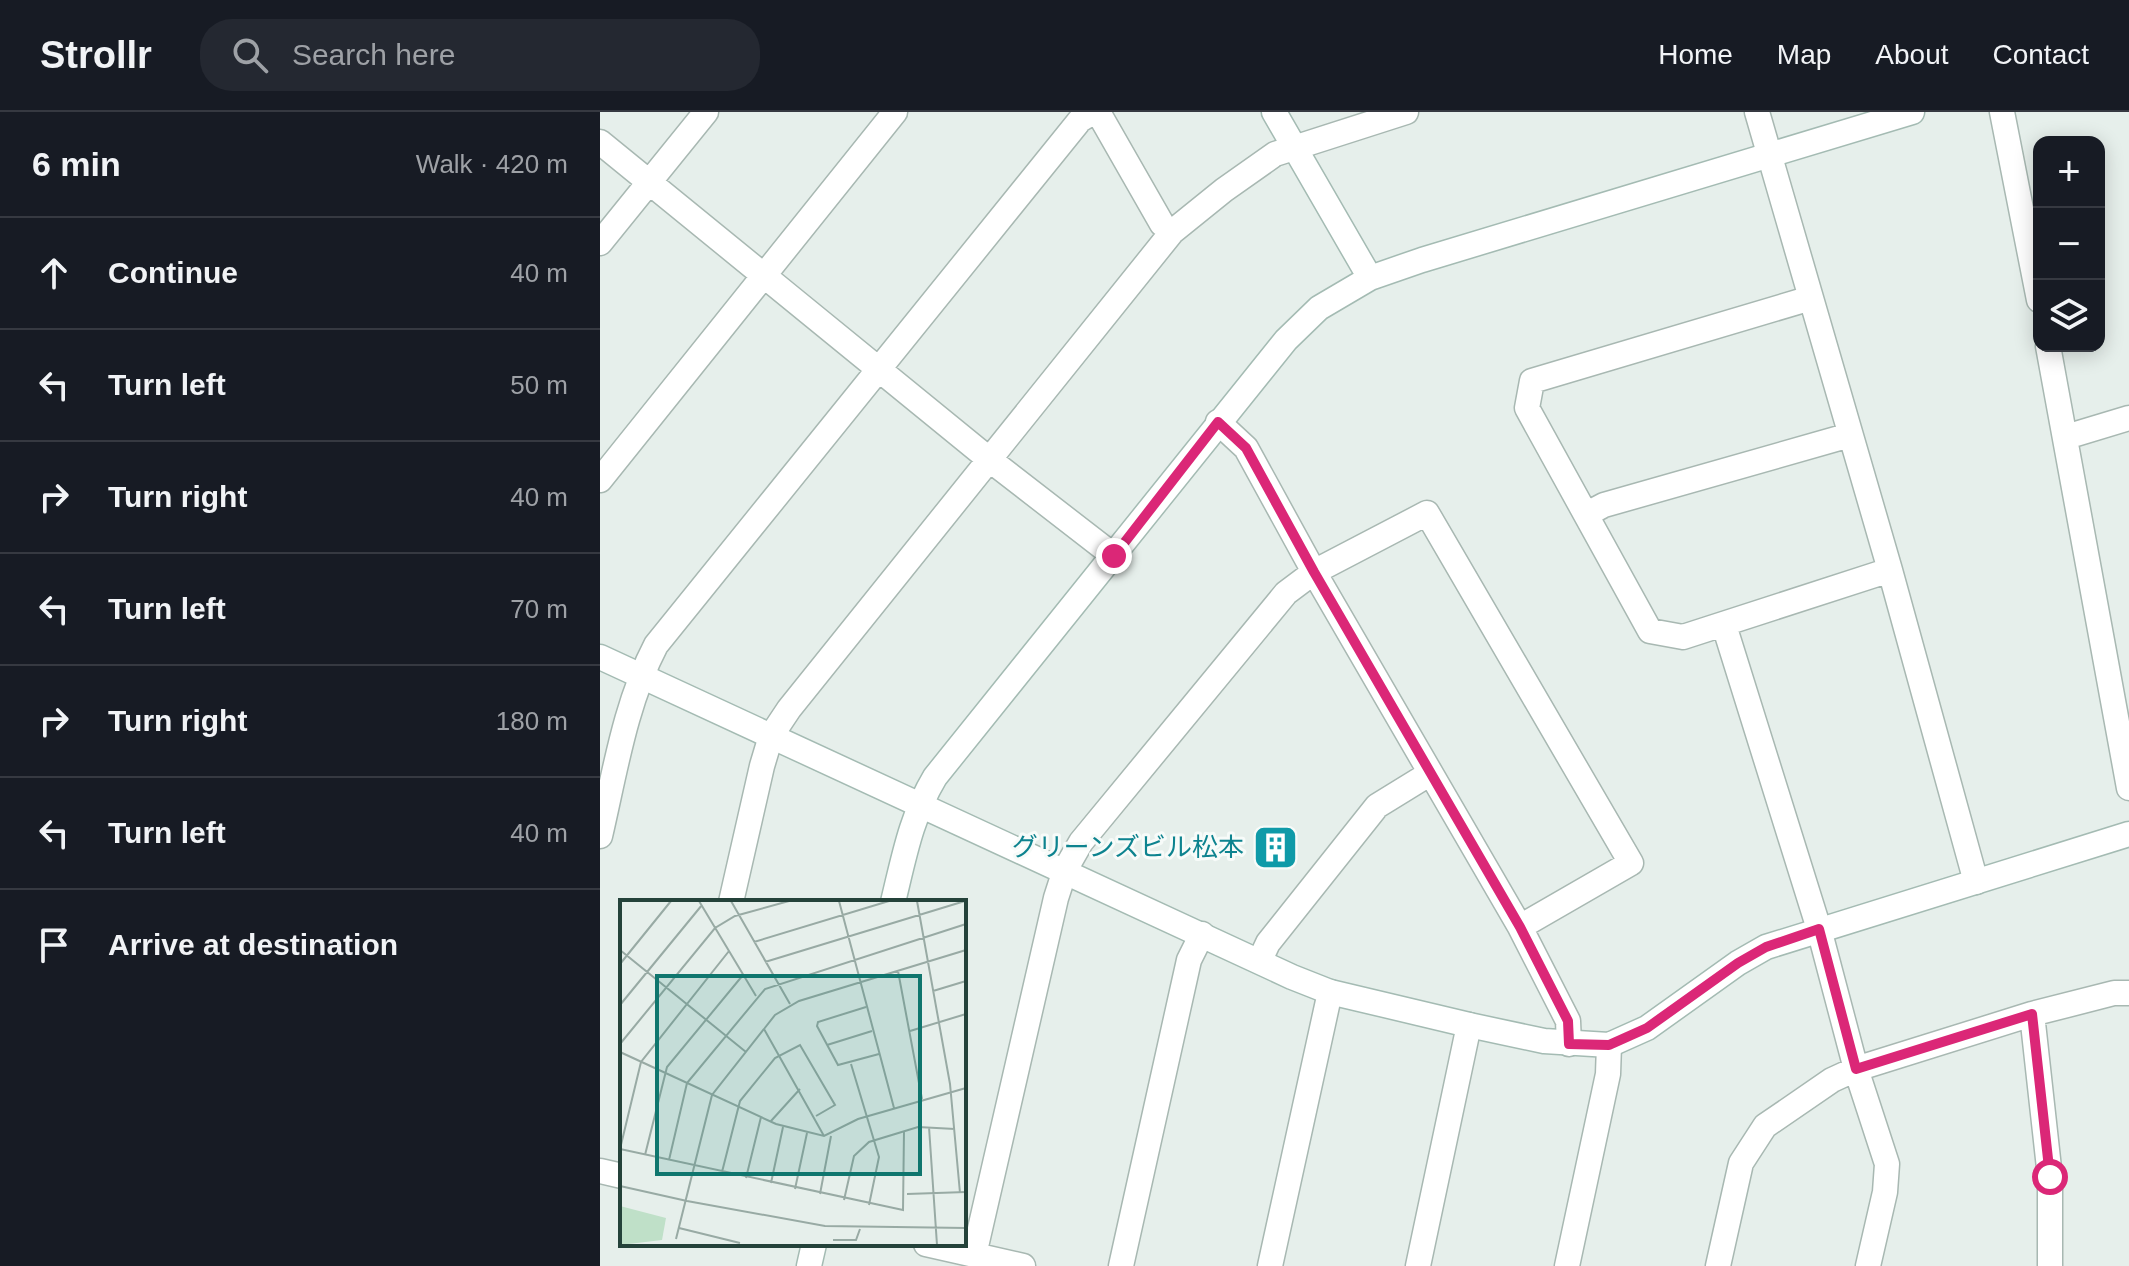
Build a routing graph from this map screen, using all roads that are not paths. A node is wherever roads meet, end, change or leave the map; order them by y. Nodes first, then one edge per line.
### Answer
1 (706, 112) edge
2 (895, 112) edge
3 (1096, 112) edge
4 (1274, 112) edge
5 (1406, 112) edge
6 (1757, 112) edge
7 (1912, 112) edge
8 (2002, 112) edge
9 (600, 142) edge
10 (1294, 147) junction
11 (1768, 157) junction
12 (649, 183) junction
13 (1172, 232) junction
14 (600, 243) edge
15 (765, 274) junction
16 (1370, 278) junction
17 (2035, 280) edge
18 (1811, 298) junction
19 (2049, 352) edge
20 (877, 369) junction
21 (2129, 418) edge
22 (1218, 422) junction
23 (1850, 435) junction
24 (2066, 437) junction
25 (990, 460) junction
26 (600, 480) edge
27 (1587, 514) junction
28 (1114, 556) junction
29 (1890, 570) junction
30 (1314, 572) junction
31 (1724, 625) junction
32 (600, 657) edge
33 (640, 675) junction
34 (771, 736) junction
35 (1429, 774) junction
36 (2129, 788) edge
37 (919, 803) junction
38 (2129, 834) edge
39 (600, 836) edge
40 (1065, 870) junction
41 (1976, 882) junction
42 (731, 900) edge
43 (893, 900) edge
44 (1520, 927) junction
45 (1819, 929) junction
46 (1202, 934) junction
47 (1260, 960) junction
48 (1330, 992) junction
49 (2129, 993) edge
50 (2032, 1014) junction
51 (1469, 1025) junction
52 (1569, 1044) junction
53 (1609, 1045) junction
54 (1856, 1069) junction
55 (600, 1171) edge
56 (620, 1176) edge
57 (814, 1246) edge
58 (935, 1246) edge
59 (974, 1255) junction
60 (809, 1266) edge
61 (1023, 1266) edge
62 (1121, 1266) edge
63 (1270, 1266) edge
64 (1418, 1266) edge
65 (1567, 1266) edge
66 (1718, 1266) edge
67 (1868, 1266) edge
68 (2050, 1266) edge

1 - 12 street
2 - 15 street
3 - 13 street
3 - 20 street
4 - 10 street
5 - 10 street
6 - 11 street
7 - 11 street
8 - 17 street
9 - 12 street
10 - 13 street
10 - 16 street
11 - 16 street
11 - 18 street
12 - 14 street
12 - 15 street
13 - 25 street
15 - 20 street
15 - 26 street
16 - 22 street
18 - 23 street
18 - 27 street
19 - 24 street
20 - 25 street
20 - 33 street
21 - 24 street
22 - 28 street
22 - 30 street
23 - 27 street
23 - 29 street
24 - 36 street
25 - 28 street
25 - 34 street
27 - 31 street
28 - 37 street
29 - 31 street
29 - 41 street
30 - 35 street
30 - 40 street
30 - 44 street
31 - 45 street
32 - 33 street
33 - 34 street
33 - 39 street
34 - 37 street
34 - 42 street
35 - 44 street
35 - 47 street
37 - 40 street
37 - 43 street
38 - 41 street
40 - 46 street
40 - 59 street
41 - 45 street
44 - 52 street
45 - 53 street
45 - 54 street
46 - 47 street
46 - 62 street
47 - 48 street
48 - 51 street
48 - 63 street
49 - 50 street
50 - 54 street
50 - 68 street
51 - 52 street
51 - 64 street
52 - 53 street
53 - 65 street
54 - 66 street
54 - 67 street
55 - 56 street
57 - 60 street
58 - 59 street
59 - 61 street

